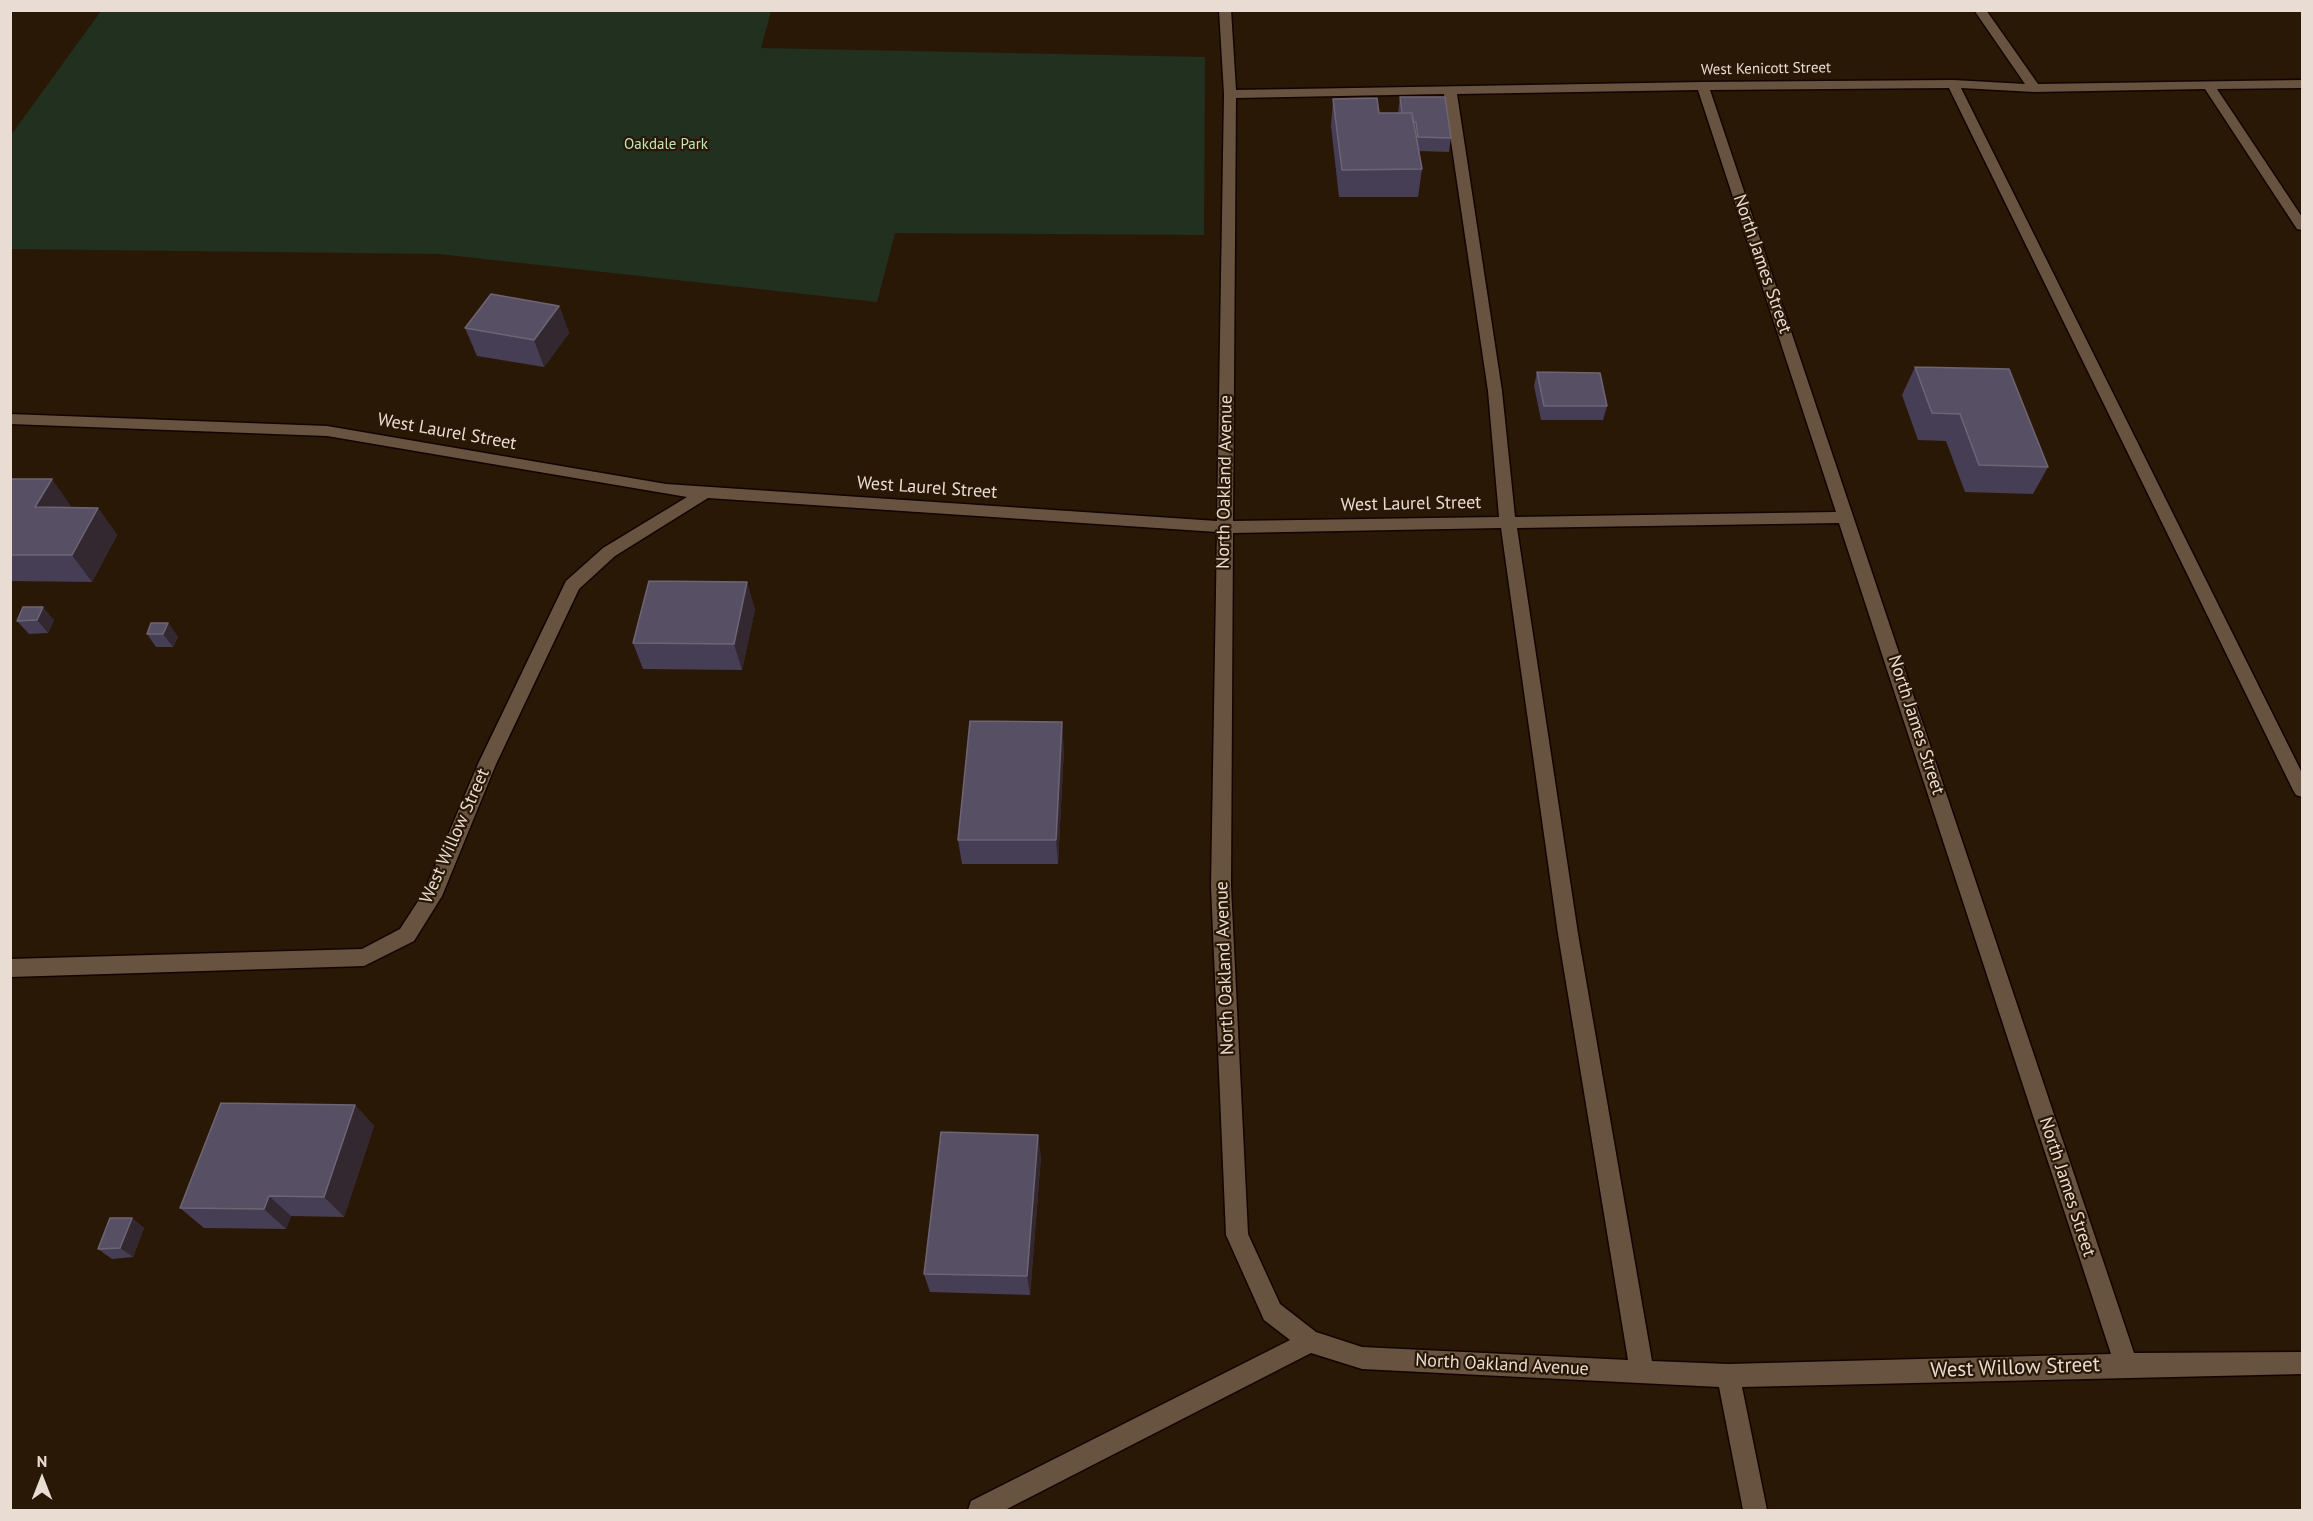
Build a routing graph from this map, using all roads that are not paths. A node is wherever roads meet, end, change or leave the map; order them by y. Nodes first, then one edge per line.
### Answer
1 (1224, 10) edge
2 (1980, 10) edge
3 (1953, 84) junction
4 (2302, 84) edge
5 (2208, 85) junction
6 (1702, 86) junction
7 (2034, 88) junction
8 (1450, 90) junction
9 (1230, 94) junction
10 (2302, 226) edge
11 (10, 419) edge
12 (705, 493) junction
13 (1847, 517) junction
14 (1508, 522) junction
15 (1224, 526) junction
16 (2302, 790) edge
17 (10, 968) edge
18 (1311, 1341) junction
19 (2302, 1363) edge
20 (2126, 1365) junction
21 (1642, 1372) junction
22 (1728, 1376) junction
23 (980, 1510) edge
24 (1755, 1510) edge

1 - 9 street, North Oakland Avenue
2 - 7 street
3 - 6 street, West Kenicott Street
3 - 7 street, West Kenicott Street
3 - 16 street
4 - 5 street, West Kenicott Street
5 - 7 street, West Kenicott Street
5 - 10 street
6 - 8 street, West Kenicott Street
6 - 13 street, North James Street
8 - 9 street, West Kenicott Street
8 - 14 street
9 - 15 street, North Oakland Avenue
11 - 12 street, West Laurel Street
12 - 15 street, West Laurel Street
12 - 17 street, West Willow Street
13 - 14 street, West Laurel Street
13 - 20 street, North James Street
14 - 15 street, West Laurel Street
14 - 21 street
15 - 18 street, North Oakland Avenue
18 - 21 street, North Oakland Avenue
18 - 23 street
19 - 20 street, West Willow Street
20 - 22 street, West Willow Street
21 - 22 street, North Oakland Avenue
22 - 24 street

